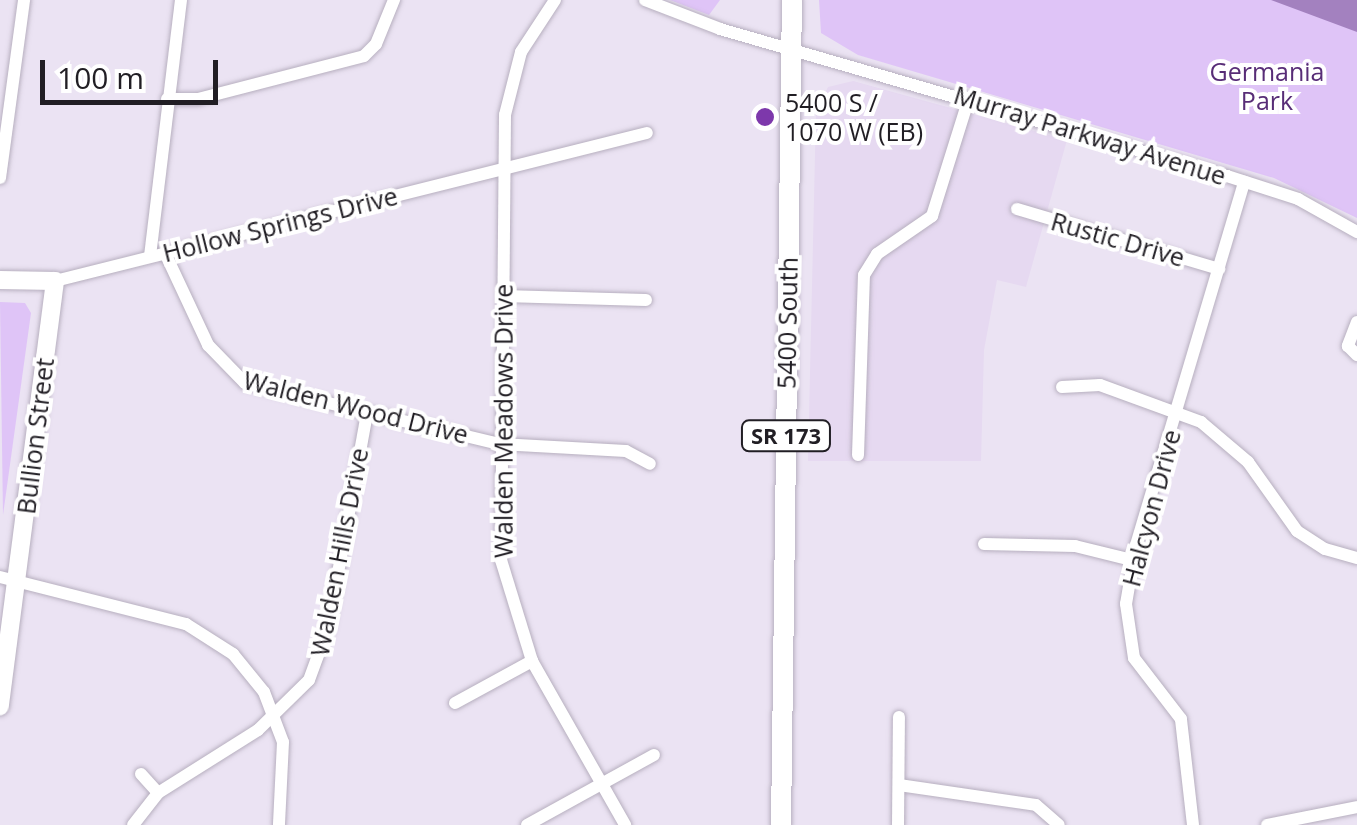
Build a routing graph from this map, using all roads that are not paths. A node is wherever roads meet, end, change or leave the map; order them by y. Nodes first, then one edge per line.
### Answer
1 (24, 0) edge
2 (181, 0) edge
3 (394, 0) edge
4 (555, 0) edge
5 (645, 0) edge
6 (792, 0) edge
7 (791, 47) junction
8 (969, 98) junction
9 (168, 99) junction
10 (647, 133) dead end
11 (504, 167) junction
12 (0, 178) edge
13 (1244, 182) junction
14 (1017, 209) dead end
15 (1357, 232) edge
16 (165, 252) junction
17 (150, 256) junction
18 (1219, 269) junction
19 (0, 280) edge
20 (55, 281) junction
21 (503, 296) junction
22 (646, 300) dead end
23 (1357, 322) edge
24 (1357, 356) edge
25 (1062, 387) dead end
26 (1176, 410) junction
27 (366, 413) junction
28 (500, 444) junction
29 (858, 455) dead end
30 (650, 464) dead end
31 (984, 544) dead end
32 (1357, 558) edge
33 (1132, 560) junction
34 (8, 579) edge
35 (532, 661) junction
36 (455, 703) dead end
37 (0, 706) edge
38 (276, 715) junction
39 (899, 717) dead end
40 (654, 756) dead end
41 (140, 774) dead end
42 (898, 784) junction
43 (600, 785) junction
44 (158, 793) junction
45 (1357, 807) edge
46 (133, 825) edge
47 (279, 825) edge
48 (527, 825) edge
49 (625, 825) edge
50 (781, 825) edge
51 (898, 825) edge
52 (1059, 825) edge
53 (1193, 825) edge
54 (1267, 825) edge

1 - 12 street
2 - 9 street
3 - 9 street
4 - 11 street, Walden Meadows Drive
5 - 7 street, Murray Parkway Avenue
6 - 7 main road, 5400 South / SR 173
7 - 8 street, Murray Parkway Avenue
7 - 50 main road, 5400 South / SR 173
8 - 13 street, Murray Parkway Avenue
8 - 29 street
9 - 17 street
10 - 11 street, Hollow Springs Drive
11 - 16 street, Hollow Springs Drive
11 - 21 street, Walden Meadows Drive
13 - 15 street, Murray Parkway Avenue
13 - 18 street, Halcyon Drive
14 - 18 street, Rustic Drive
16 - 17 street, Hollow Springs Drive
16 - 27 street, Walden Wood Drive
17 - 20 street, Hollow Springs Drive
18 - 26 street, Halcyon Drive
19 - 20 street
20 - 34 street, Bullion Street
21 - 22 street
21 - 28 street, Walden Meadows Drive
23 - 24 street
25 - 26 street
26 - 32 street
26 - 33 street, Halcyon Drive
27 - 28 street, Walden Wood Drive
27 - 38 street, Walden Hills Drive
28 - 30 street, Walden Wood Drive
28 - 35 street, Walden Meadows Drive
31 - 33 street
33 - 53 street, Halcyon Drive
34 - 37 street, Bullion Street
34 - 38 street
35 - 36 street
35 - 43 street, Walden Meadows Drive
38 - 44 street, Walden Hills Drive
38 - 47 street
39 - 42 street
40 - 43 street
41 - 44 street
42 - 51 street
42 - 52 street
43 - 48 street
43 - 49 street, Walden Meadows Drive
44 - 46 street, Walden Hills Drive
45 - 54 street

